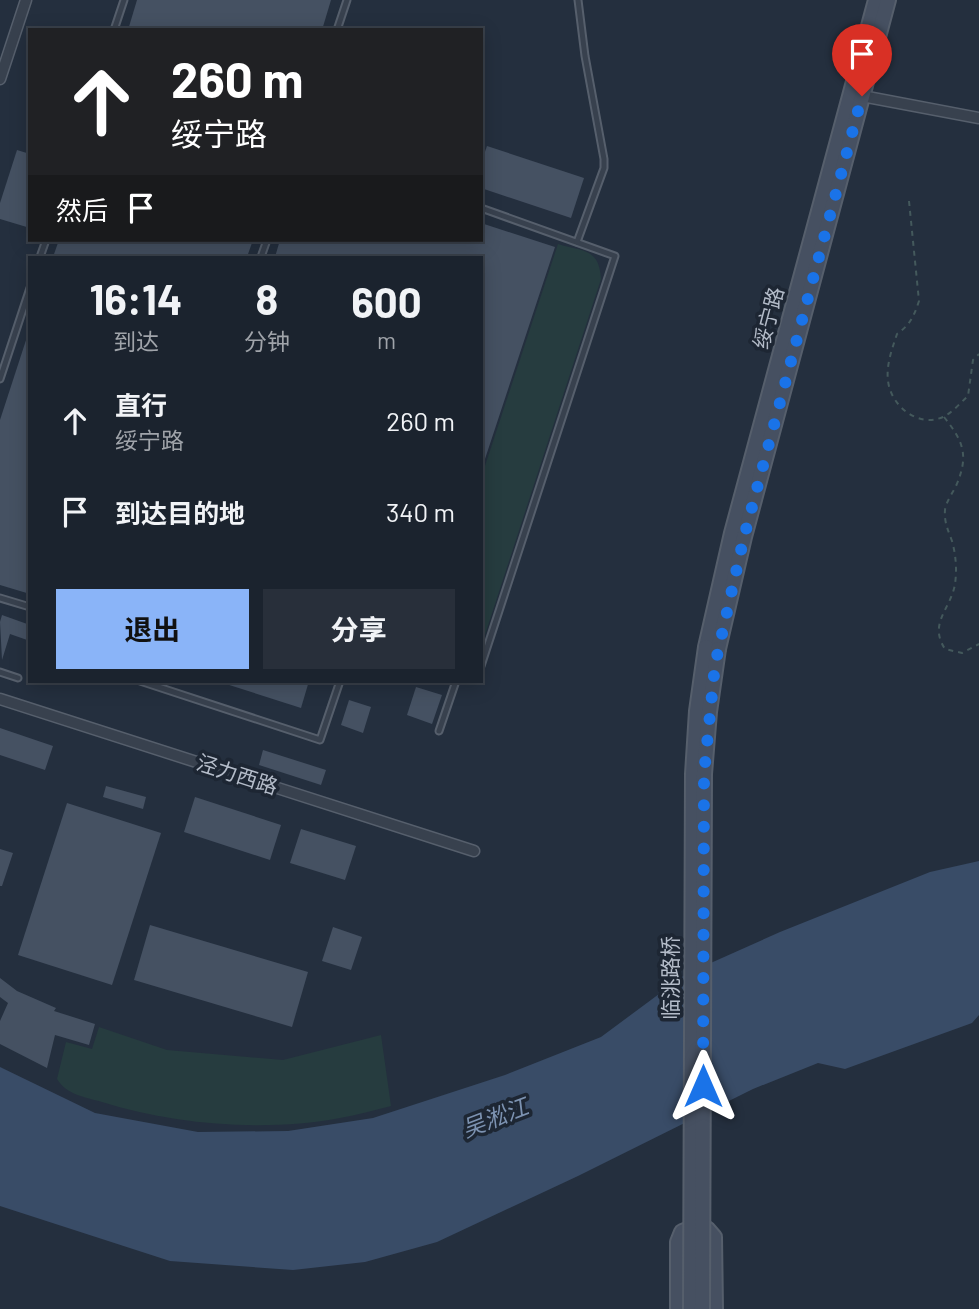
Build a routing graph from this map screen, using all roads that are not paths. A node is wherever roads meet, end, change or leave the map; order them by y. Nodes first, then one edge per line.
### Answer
1 (26, 0) edge
2 (124, 0) edge
3 (346, 0) edge
4 (578, 0) edge
5 (876, 0) edge
6 (888, 0) edge
7 (115, 28) edge
8 (338, 28) edge
9 (0, 79) edge
10 (862, 96) junction
11 (979, 118) edge
12 (483, 209) edge
13 (577, 242) junction
14 (28, 294) edge
15 (0, 379) edge
16 (0, 598) edge
17 (28, 606) edge
18 (712, 648) junction
19 (483, 660) edge
20 (0, 672) edge
21 (18, 678) dead end
22 (144, 683) edge
23 (339, 683) edge
24 (455, 683) edge
25 (0, 699) edge
26 (439, 731) dead end
27 (474, 851) dead end
28 (678, 1309) edge
29 (691, 1309) edge
30 (702, 1309) edge
31 (715, 1309) edge

1 - 9 street
2 - 7 lane
3 - 8 lane
4 - 13 lane
5 - 18 main road, 绥宁路
6 - 10 main road, 绥宁路
10 - 11 street
10 - 18 main road, 绥宁路
12 - 13 lane
13 - 19 lane
14 - 15 lane
16 - 17 lane
18 - 29 main road, 临洮路桥, bridge
18 - 30 main road, 临洮路桥, bridge
20 - 21 lane
22 - 23 lane
24 - 26 lane
25 - 27 street, 泾力西路
28 - 31 main road

